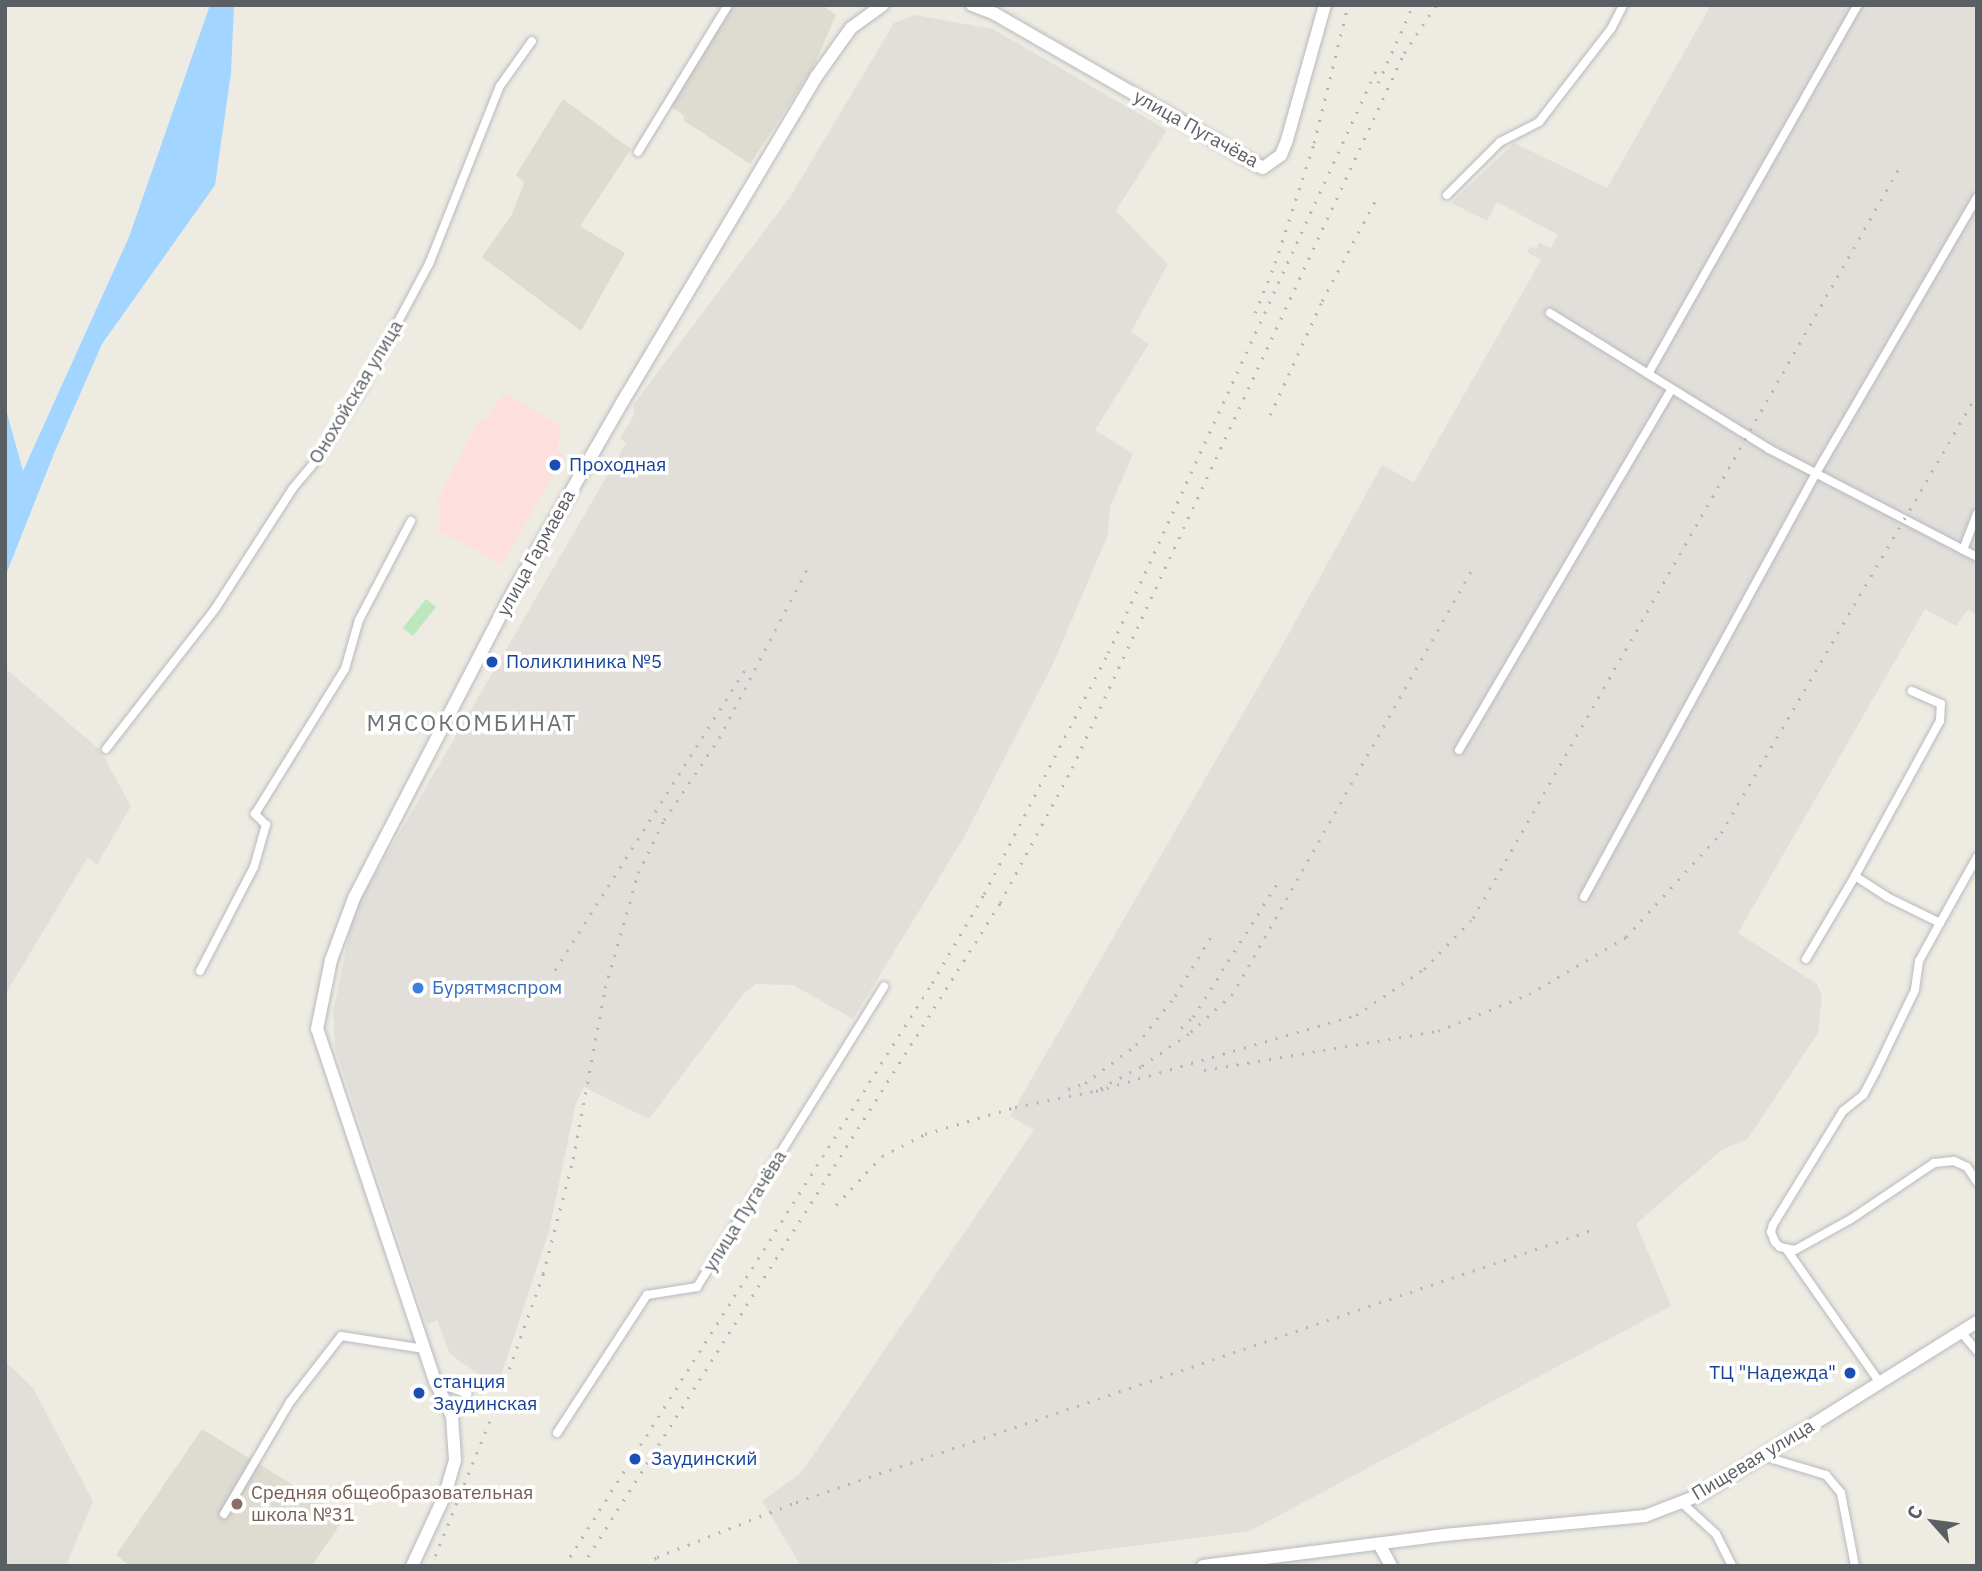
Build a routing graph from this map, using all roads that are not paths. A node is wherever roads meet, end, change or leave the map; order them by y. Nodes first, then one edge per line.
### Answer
1 (728, 5) edge
2 (972, 5) edge
3 (1325, 5) edge
4 (1623, 5) edge
5 (1858, 5) edge
6 (873, 7) edge
7 (532, 41) dead end
8 (638, 152) dead end
9 (1447, 195) dead end
10 (1977, 198) edge
11 (1550, 313) dead end
12 (1648, 374) junction
13 (1672, 389) junction
14 (1816, 473) junction
15 (1977, 514) edge
16 (411, 521) dead end
17 (1963, 550) junction
18 (1977, 557) edge
19 (1912, 691) dead end
20 (106, 749) dead end
21 (1459, 750) dead end
22 (1977, 856) edge
23 (1856, 876) junction
24 (1584, 897) dead end
25 (1940, 923) junction
26 (1806, 959) dead end
27 (200, 971) dead end
28 (884, 987) dead end
29 (1977, 1182) edge
30 (1787, 1250) junction
31 (1977, 1322) edge
32 (1961, 1332) junction
33 (424, 1349) junction
34 (1977, 1351) edge
35 (435, 1381) junction
36 (1880, 1383) junction
37 (468, 1394) dead end
38 (557, 1433) dead end
39 (1763, 1455) junction
40 (1681, 1502) junction
41 (224, 1514) dead end
42 (1378, 1544) junction
43 (412, 1566) edge
44 (1203, 1566) edge
45 (1391, 1566) edge
46 (1732, 1566) edge
47 (1855, 1566) edge

1 - 8 street
2 - 3 street, улица Пугачёва
4 - 9 street
5 - 12 street
6 - 33 street, улица Гармаева
7 - 20 street, Онохойская улица
10 - 14 street
11 - 12 street
12 - 13 street
13 - 14 street
13 - 21 street
14 - 17 street
14 - 24 street
15 - 17 street
16 - 27 street
17 - 18 street
19 - 23 street
22 - 25 street
23 - 25 street
23 - 26 street
25 - 30 street
28 - 38 street, улица Пугачёва
29 - 30 street
30 - 36 street
31 - 32 street, Пищевая улица
32 - 34 street
32 - 36 street, Пищевая улица
33 - 35 street
33 - 41 street
35 - 37 street
35 - 43 street
36 - 39 street, Пищевая улица
39 - 40 street, Пищевая улица
39 - 47 street
40 - 42 street, Пищевая улица
40 - 46 street
42 - 44 street, Пищевая улица
42 - 45 street

